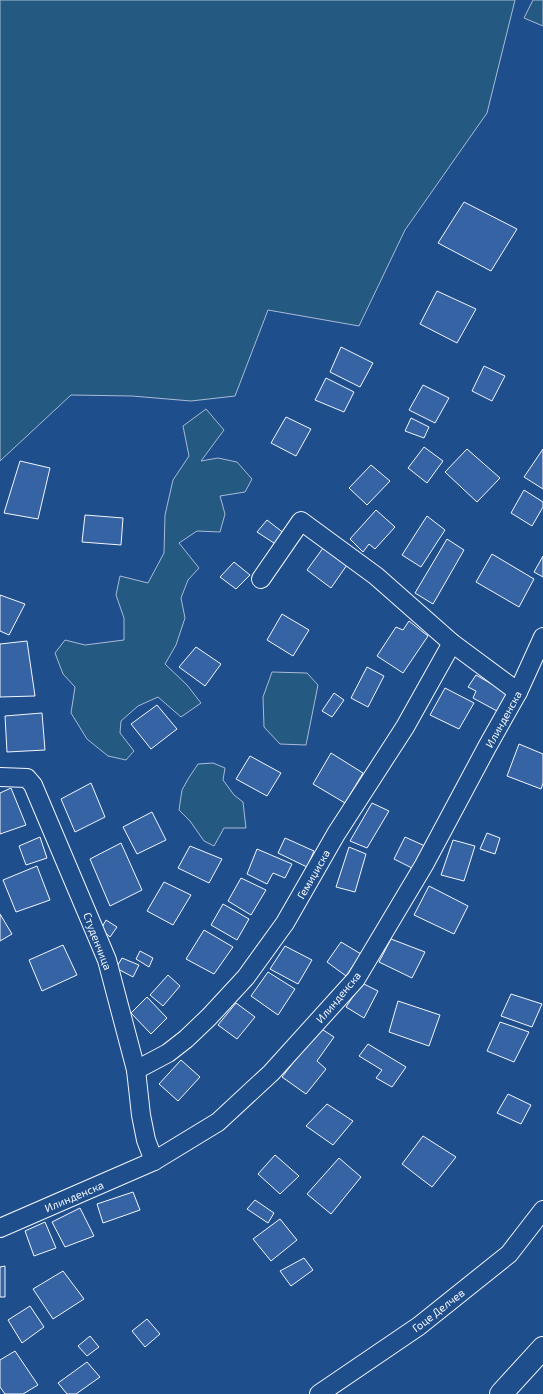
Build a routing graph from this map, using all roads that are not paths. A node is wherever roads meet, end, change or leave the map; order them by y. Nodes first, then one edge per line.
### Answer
1 (261, 578) dead end
2 (543, 637) edge
3 (452, 643) junction
4 (518, 692) junction
5 (0, 778) edge
6 (136, 1070) junction
7 (154, 1161) junction
8 (543, 1210) edge
9 (0, 1228) edge
10 (543, 1348) edge
11 (319, 1394) edge
12 (501, 1394) edge

1 - 3 street
2 - 4 street, Илинденска
3 - 4 street
3 - 6 street, Гемиџиска
4 - 7 street, Илинденска
5 - 6 street, Студенчица
6 - 7 street, Студенчица
7 - 9 street, Илинденска
8 - 11 street, Гоце Делчев
10 - 12 main road

